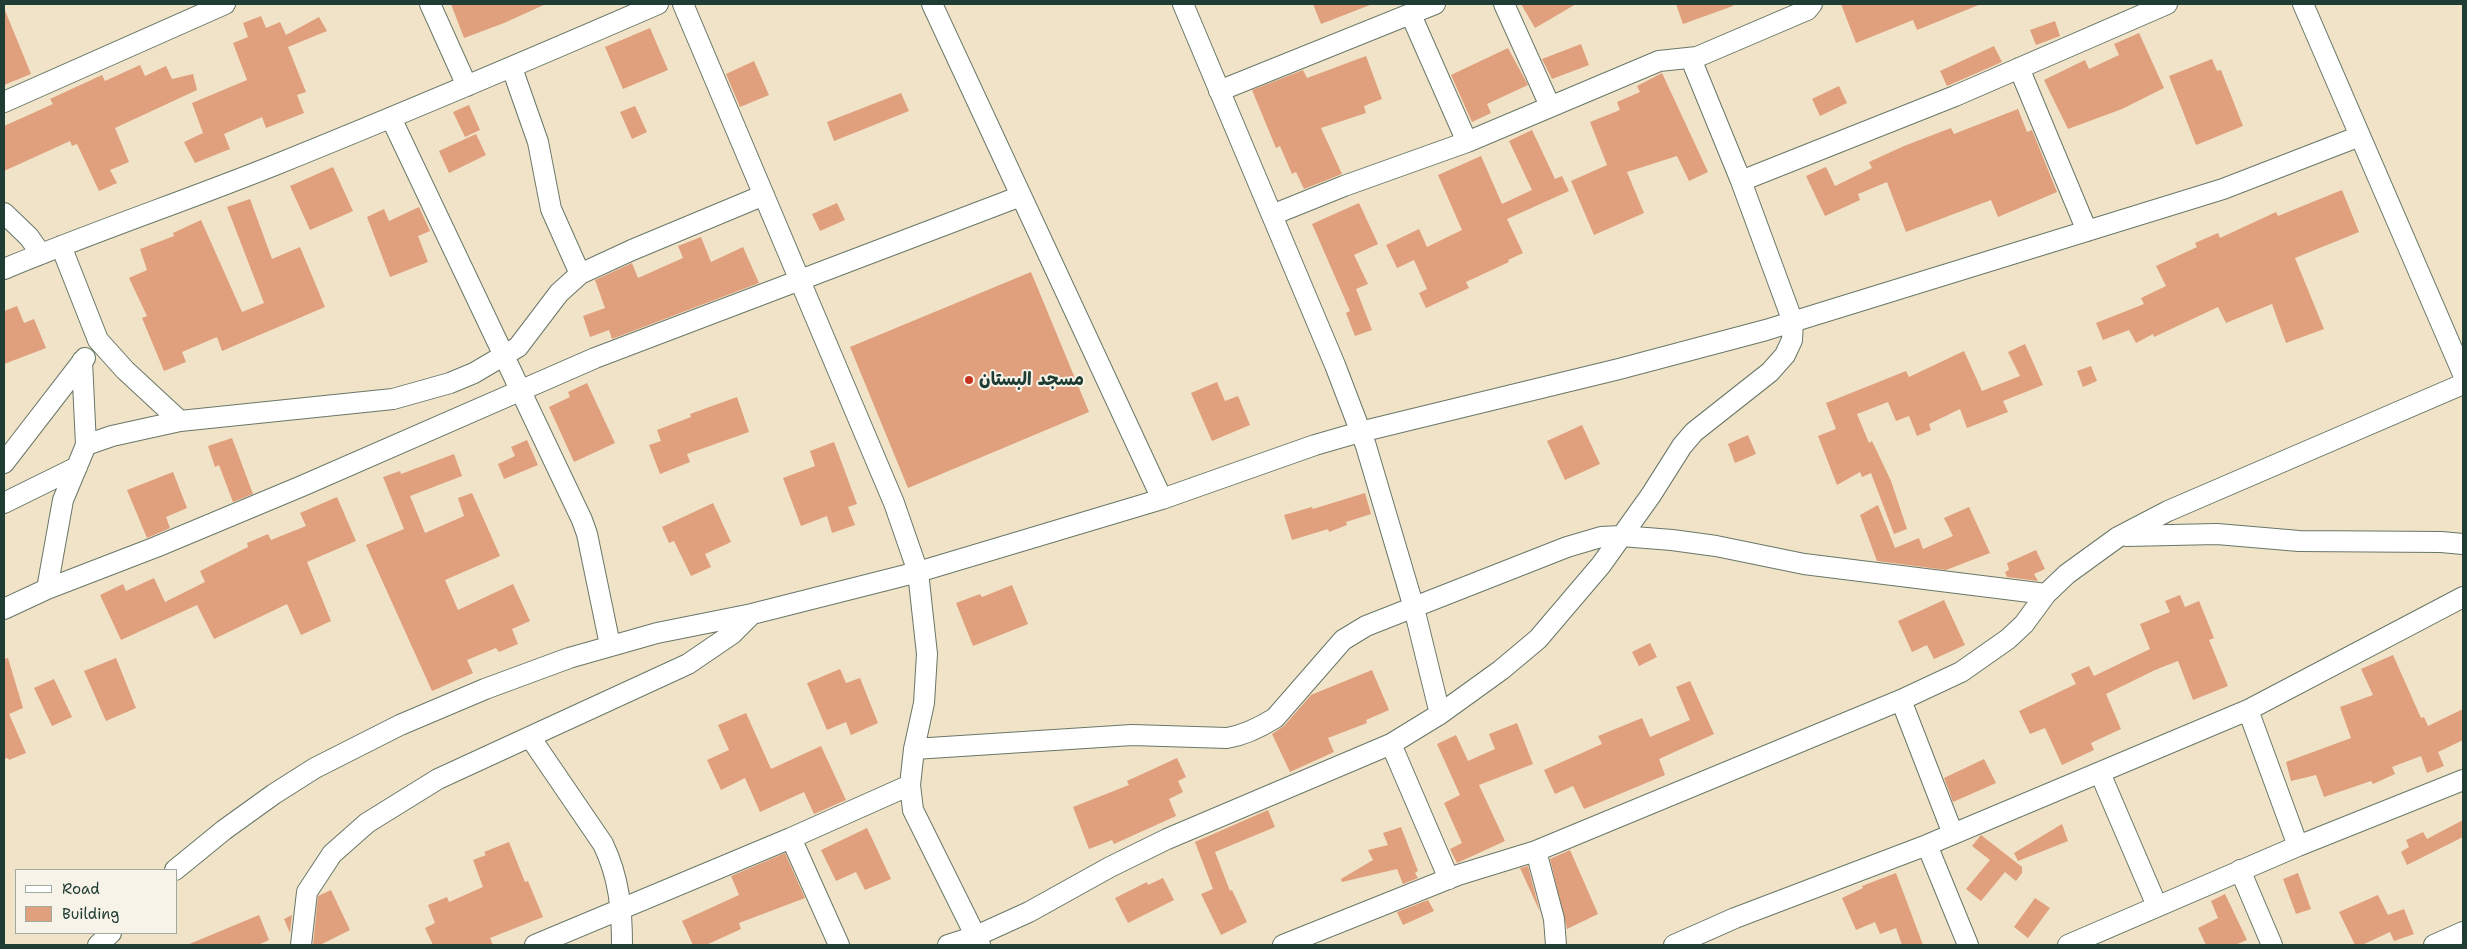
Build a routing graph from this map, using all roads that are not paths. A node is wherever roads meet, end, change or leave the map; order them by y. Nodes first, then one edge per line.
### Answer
1 (225, 4) edge
2 (430, 4) edge
3 (658, 4) edge
4 (683, 4) edge
5 (932, 4) edge
6 (1183, 4) edge
7 (1435, 4) edge
8 (1504, 4) edge
9 (1812, 4) edge
10 (2167, 4) edge
11 (2303, 4) edge
12 (1411, 15) junction
13 (1691, 59) junction
14 (512, 68) junction
15 (2019, 68) junction
16 (467, 86) junction
17 (1219, 91) junction
18 (4, 102) edge
19 (1550, 106) junction
20 (391, 118) junction
21 (2360, 136) junction
22 (1467, 142) junction
23 (1740, 182) junction
24 (764, 196) junction
25 (1021, 196) junction
26 (4, 213) edge
27 (1272, 215) junction
28 (2087, 231) junction
29 (61, 246) junction
30 (41, 254) junction
31 (4, 269) edge
32 (580, 274) junction
33 (801, 281) junction
34 (1793, 322) junction
35 (98, 340) junction
36 (504, 356) junction
37 (82, 361) junction
38 (2463, 374) edge
39 (2463, 384) edge
40 (521, 389) junction
41 (180, 421) junction
42 (1360, 432) junction
43 (86, 446) junction
44 (4, 463) edge
45 (77, 467) junction
46 (1162, 499) junction
47 (4, 503) edge
48 (1621, 536) junction
49 (2118, 537) junction
50 (2463, 544) edge
51 (918, 572) junction
52 (47, 589) junction
53 (2046, 594) junction
54 (2463, 597) edge
55 (1414, 608) junction
56 (4, 609) edge
57 (752, 614) junction
58 (610, 646) junction
59 (1901, 700) junction
60 (2248, 710) junction
61 (1440, 714) junction
62 (530, 737) junction
63 (1391, 744) junction
64 (914, 749) junction
65 (2100, 773) junction
66 (2463, 780) edge
67 (910, 785) junction
68 (1953, 834) junction
69 (791, 838) junction
70 (1927, 846) junction
71 (2298, 846) junction
72 (1536, 851) junction
73 (176, 869) edge
74 (2240, 870) junction
75 (1449, 879) junction
76 (2157, 906) junction
77 (621, 909) junction
78 (2463, 932) edge
79 (110, 934) edge
80 (978, 941) edge
81 (98, 945) edge
82 (301, 945) edge
83 (535, 945) edge
84 (622, 945) edge
85 (838, 945) edge
86 (948, 945) edge
87 (1283, 945) edge
88 (1556, 945) edge
89 (1674, 945) edge
90 (1968, 945) edge
91 (2068, 945) edge
92 (2272, 945) edge
93 (2434, 945) edge

1 - 18 street
2 - 16 street
3 - 14 street
4 - 24 street
5 - 25 street
6 - 17 street
7 - 12 street
8 - 19 street
9 - 13 street
10 - 15 street
11 - 21 street
12 - 17 street
12 - 22 street
13 - 19 street
13 - 23 street
14 - 16 street
14 - 32 street
15 - 23 street
15 - 28 street
16 - 20 street
17 - 27 street
19 - 22 street
20 - 29 street
20 - 36 street
21 - 28 street
21 - 38 street
22 - 27 street
23 - 34 street
24 - 32 street
24 - 33 street
25 - 33 street
25 - 46 street
26 - 30 street
27 - 42 street
28 - 34 street
29 - 30 street
29 - 35 street
30 - 31 street
32 - 36 street
33 - 40 street
33 - 51 street
34 - 42 street
34 - 48 street
35 - 37 street
35 - 41 street
36 - 40 street
36 - 41 street
37 - 43 street
37 - 44 street
39 - 49 street
40 - 52 street
40 - 58 street
41 - 43 street
42 - 46 street
42 - 55 street
43 - 45 street
45 - 47 street
45 - 52 street
46 - 51 street
48 - 53 street
48 - 55 street
48 - 61 street
49 - 50 street
49 - 53 street
51 - 57 street
51 - 64 street
52 - 56 street
53 - 59 street
54 - 60 street
55 - 61 street
55 - 64 street
57 - 58 street
57 - 62 street
58 - 73 street
59 - 68 street
59 - 72 street
60 - 65 street
60 - 71 street
61 - 63 street
62 - 77 street
62 - 82 street
63 - 75 street
63 - 80 street
64 - 67 street
65 - 68 street
65 - 76 street
66 - 71 street
67 - 69 street
67 - 80 street
68 - 70 street
69 - 77 street
69 - 85 street
70 - 89 street
70 - 90 street
71 - 74 street
72 - 75 street
72 - 88 street
74 - 76 street
74 - 92 street
75 - 87 street
76 - 91 street
77 - 83 street
77 - 84 street
78 - 93 street
79 - 81 street
80 - 86 street

